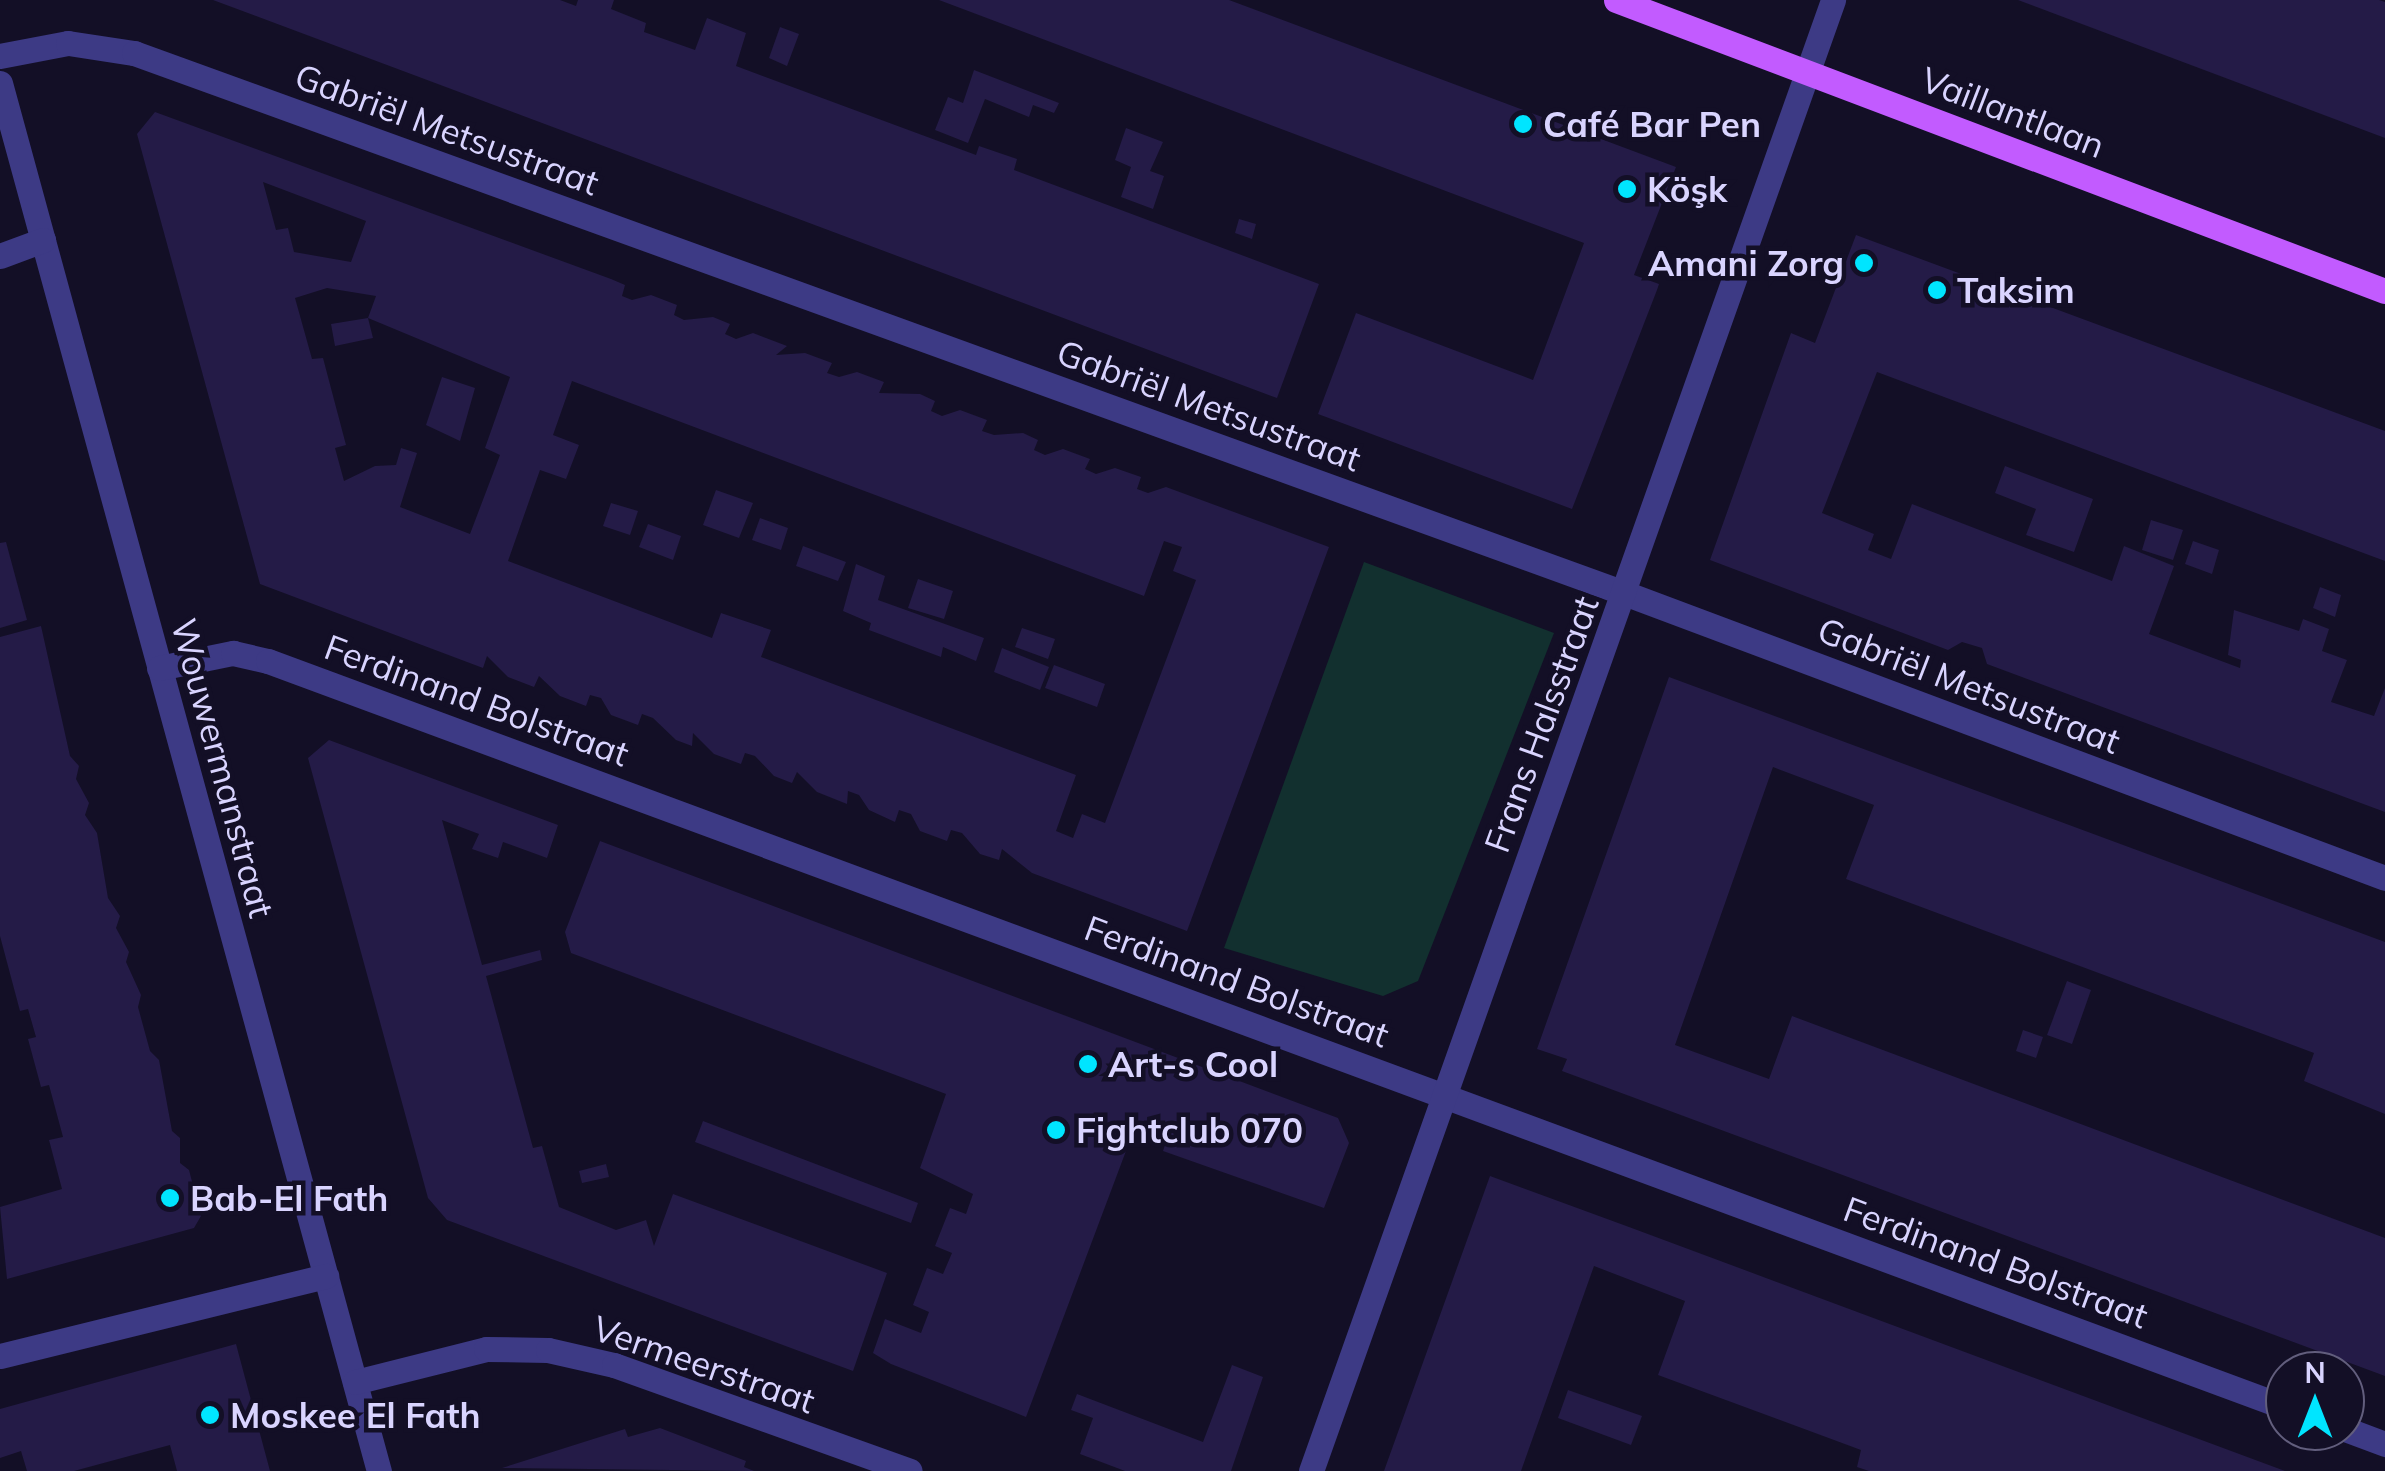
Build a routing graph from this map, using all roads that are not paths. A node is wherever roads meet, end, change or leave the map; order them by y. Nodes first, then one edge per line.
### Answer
1 (1616, 0) edge
2 (1833, 0) edge
3 (0, 56) edge
4 (1807, 71) junction
5 (0, 83) edge
6 (43, 240) junction
7 (0, 256) edge
8 (2385, 291) edge
9 (1627, 594) junction
10 (160, 668) junction
11 (2385, 878) edge
12 (1442, 1094) junction
13 (326, 1276) junction
14 (0, 1356) edge
15 (355, 1382) junction
16 (2265, 1399) edge
17 (380, 1471) edge
18 (910, 1471) edge
19 (1311, 1471) edge

1 - 4 main road, Vaillantlaan
2 - 4 street, Frans Halsstraat
3 - 9 street, Gabriël Metsustraat
4 - 8 main road, Vaillantlaan
4 - 9 street, Frans Halsstraat
5 - 6 street, Wouwermanstraat
6 - 7 street
6 - 10 street, Wouwermanstraat
9 - 11 street, Gabriël Metsustraat
9 - 12 street, Frans Halsstraat
10 - 12 street, Ferdinand Bolstraat
10 - 13 street, Wouwermanstraat
12 - 16 street, Ferdinand Bolstraat
12 - 19 street, Frans Halsstraat
13 - 14 street
13 - 15 street, Wouwermanstraat
15 - 17 street, Wouwermanstraat
15 - 18 street, Vermeerstraat

